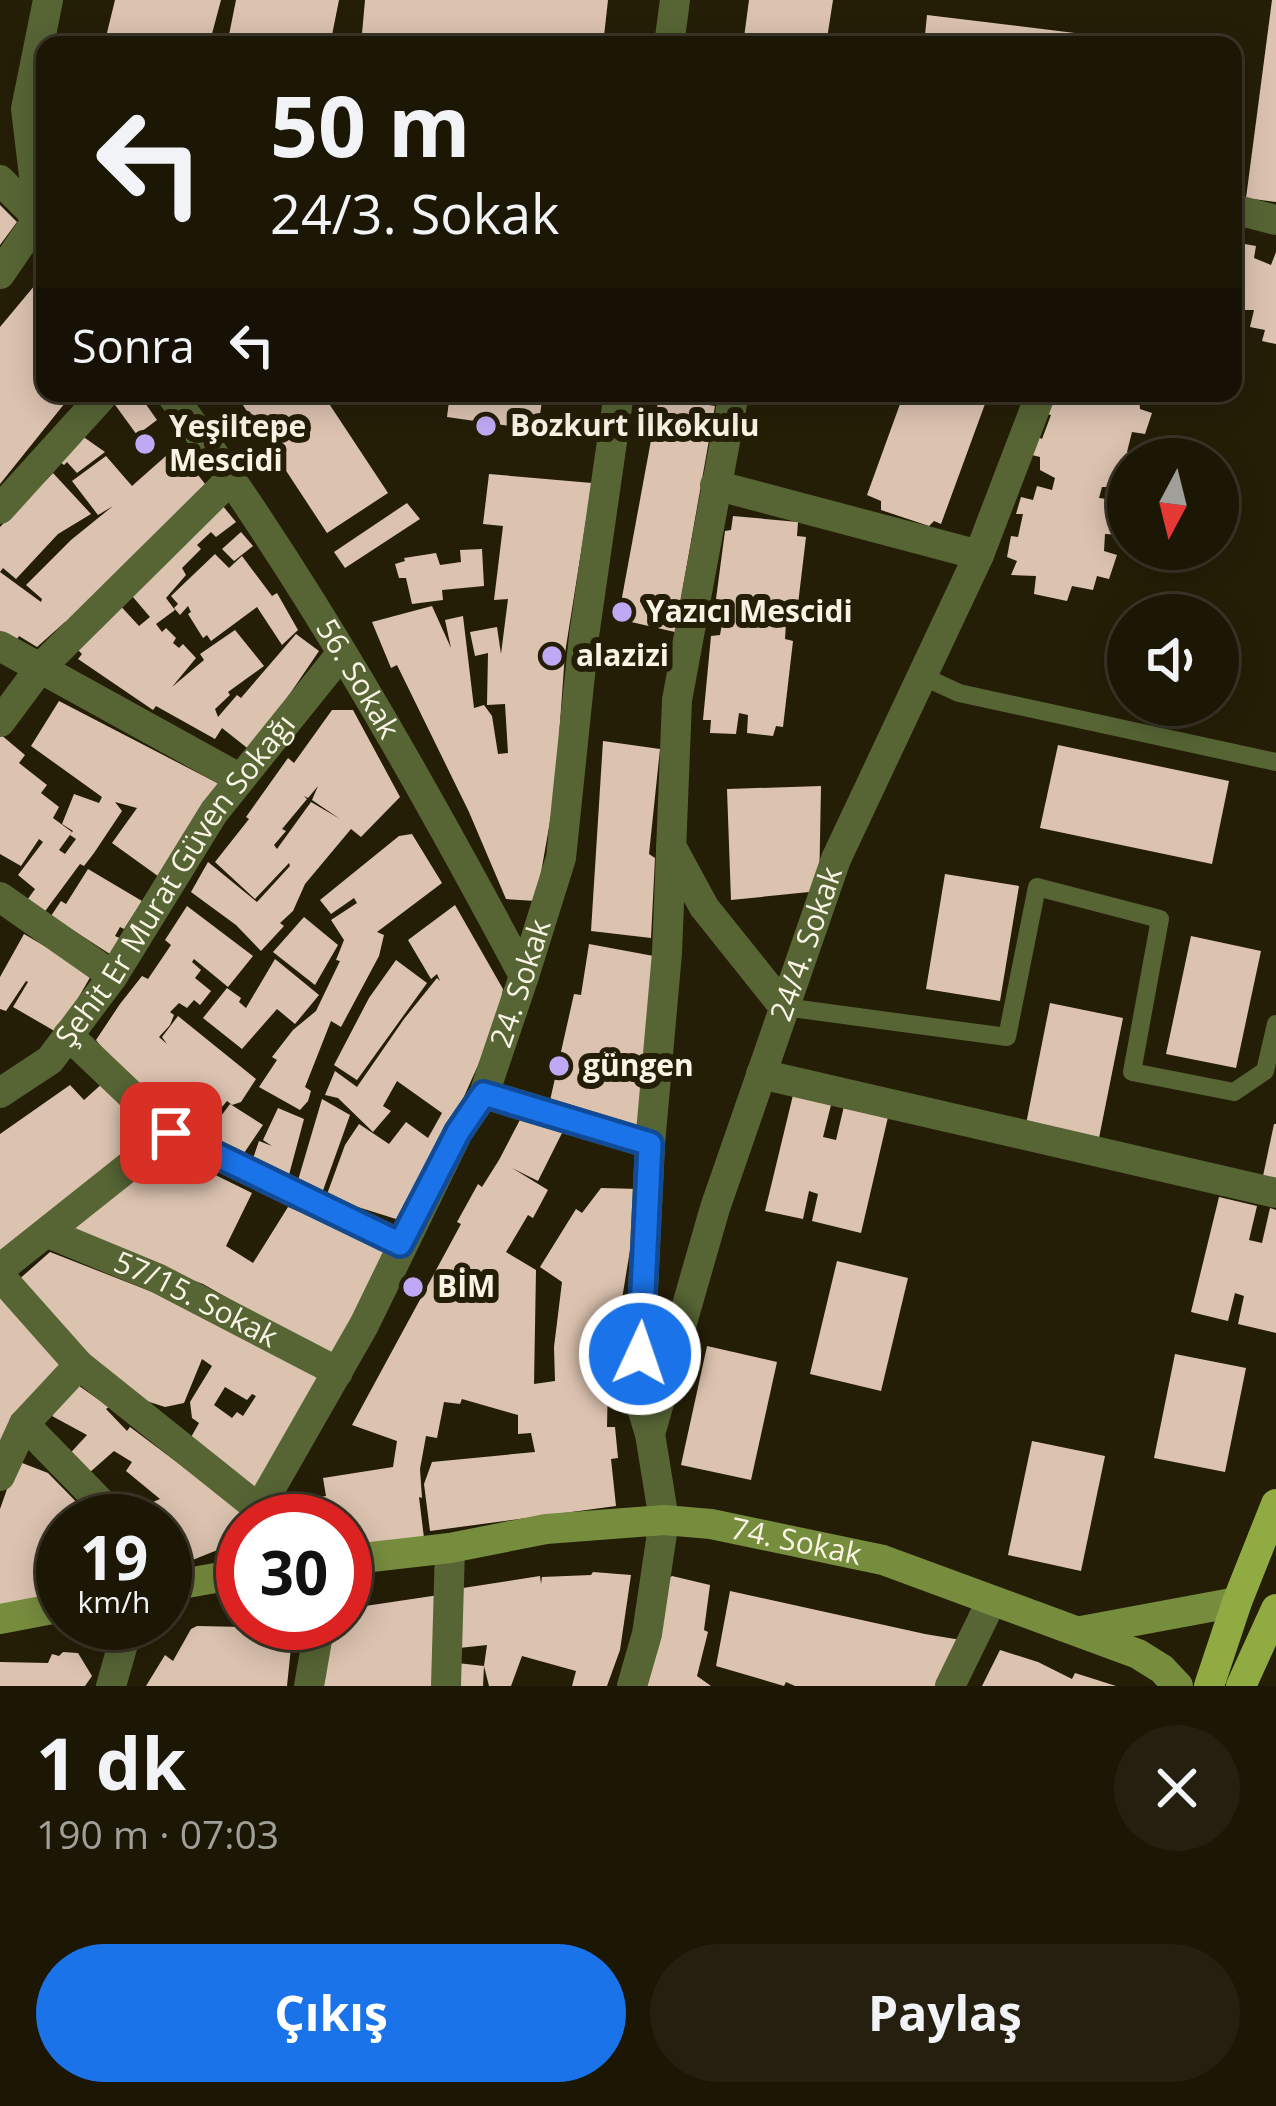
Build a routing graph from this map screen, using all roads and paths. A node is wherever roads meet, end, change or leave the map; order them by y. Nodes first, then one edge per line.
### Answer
1 (48, 0) edge
2 (675, 0) edge
3 (36, 36) edge
4 (670, 36) edge
5 (36, 37) edge
6 (13, 108) edge
7 (0, 180) edge
8 (36, 198) edge
9 (1242, 211) edge
10 (36, 215) edge
11 (1276, 220) edge
12 (36, 229) edge
13 (0, 274) edge
14 (97, 402) edge
15 (177, 402) edge
16 (618, 402) edge
17 (732, 402) edge
18 (1038, 402) edge
19 (232, 478) junction
20 (715, 485) junction
21 (0, 508) edge
22 (979, 555) junction
23 (0, 646) edge
24 (341, 654) junction
25 (41, 667) junction
26 (922, 676) junction
27 (0, 722) edge
28 (1276, 762) edge
29 (238, 778) junction
30 (671, 846) junction
31 (0, 897) edge
32 (112, 976) junction
33 (524, 976) junction
34 (784, 1007) junction
35 (1276, 1024) edge
36 (68, 1034) junction
37 (761, 1074) junction
38 (0, 1093) edge
39 (484, 1094) junction
40 (171, 1133) junction
41 (650, 1144) junction
42 (1276, 1192) edge
43 (48, 1232) junction
44 (400, 1244) junction
45 (0, 1272) edge
46 (79, 1365) junction
47 (338, 1372) junction
48 (24, 1424) junction
49 (650, 1434) junction
50 (0, 1476) edge
51 (92, 1494) edge
52 (231, 1494) edge
53 (267, 1494) edge
54 (1276, 1504) edge
55 (664, 1520) junction
56 (450, 1548) junction
57 (372, 1557) edge
58 (992, 1602) junction
59 (1237, 1602) junction
60 (36, 1612) edge
61 (1274, 1615) edge
62 (0, 1619) edge
63 (1081, 1631) junction
64 (121, 1650) edge
65 (315, 1650) edge
66 (111, 1686) edge
67 (309, 1686) edge
68 (446, 1686) edge
69 (632, 1686) edge
70 (950, 1686) edge
71 (1178, 1686) edge
72 (1209, 1686) edge
73 (1241, 1686) edge

1 - 3 street
2 - 4 street
5 - 6 street
6 - 8 street
7 - 10 street
9 - 11 street
12 - 13 street
14 - 21 street
15 - 19 street, 56. Sokak
16 - 33 street, 24. Sokak
17 - 20 street
18 - 22 street, 24/4. Sokak
19 - 24 street, 56. Sokak
19 - 25 street
20 - 22 street
20 - 30 street
22 - 26 street, 24/4. Sokak
23 - 25 street
24 - 29 street, Şehit Er Murat Güven Sokağı
24 - 33 street, 56. Sokak
25 - 27 street
25 - 29 street
26 - 28 lane
26 - 34 street, 24/4. Sokak
29 - 32 street, Şehit Er Murat Güven Sokağı
30 - 34 street
30 - 41 street
31 - 32 street
32 - 36 street, Şehit Er Murat Güven Sokağı
33 - 39 street, 24. Sokak
34 - 35 lane
34 - 37 street, 24/4. Sokak
36 - 38 street, Şehit Er Murat Güven Sokağı
36 - 40 street
37 - 42 street
37 - 49 street, 24/4. Sokak
39 - 41 street
39 - 44 street, 24. Sokak
40 - 43 street
40 - 44 street
41 - 49 street
43 - 45 street
43 - 47 street, 57/15. Sokak
44 - 47 street, 24. Sokak
45 - 46 street
46 - 48 street
46 - 52 street
47 - 53 street, 24. Sokak
48 - 50 street
48 - 51 street
49 - 55 street, 24/4. Sokak
54 - 59 main road
55 - 56 main road, 74. Sokak
55 - 58 main road, 74. Sokak
55 - 69 street, 24/4. Sokak
56 - 57 main road, 74. Sokak
56 - 68 street
58 - 63 main road, 74. Sokak
58 - 70 street
59 - 63 main road, 74. Sokak
59 - 72 main road
60 - 62 main road
61 - 73 main road
63 - 71 main road
64 - 66 street
65 - 67 street

